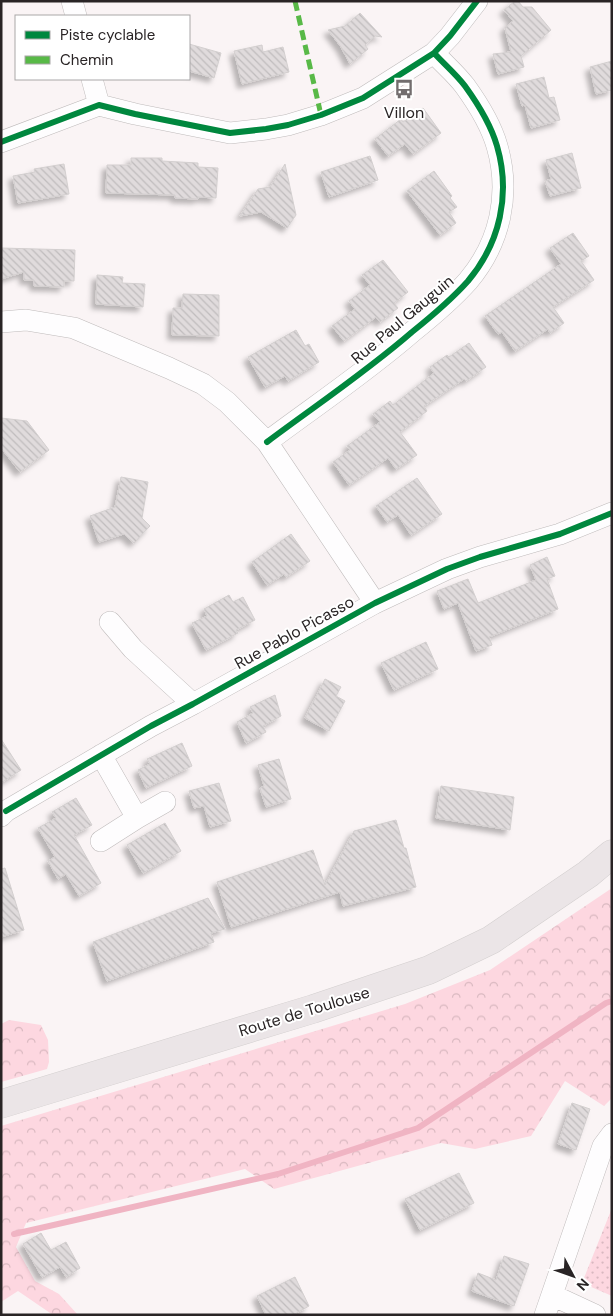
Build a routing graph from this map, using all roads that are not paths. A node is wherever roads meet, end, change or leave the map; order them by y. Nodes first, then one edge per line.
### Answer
1 (72, 1) edge
2 (477, 1) edge
3 (76, 15) edge
4 (434, 53) junction
5 (92, 80) edge
6 (99, 105) junction
7 (1, 142) edge
8 (1, 322) edge
9 (267, 442) junction
10 (612, 513) edge
11 (376, 602) junction
12 (110, 622) dead end
13 (193, 704) junction
14 (101, 755) junction
15 (165, 802) dead end
16 (4, 814) edge
17 (137, 818) junction
18 (100, 841) dead end
19 (612, 854) edge
20 (600, 869) edge
21 (1, 1104) edge
22 (612, 1134) edge
23 (548, 1305) edge
24 (595, 1315) edge

1 - 3 street
2 - 4 street
4 - 6 street
4 - 9 street, Rue Paul Gauguin
5 - 6 street
6 - 7 street
8 - 9 street
9 - 11 street
10 - 11 street, Rue Pablo Picasso
11 - 13 street, Rue Pablo Picasso
12 - 13 street
13 - 14 street, Rue Pablo Picasso
14 - 16 street, Rue Pablo Picasso
14 - 17 street
15 - 17 street
17 - 18 street
19 - 20 main road, Route de Toulouse
20 - 21 main road, Route de Toulouse
22 - 23 street
23 - 24 street

